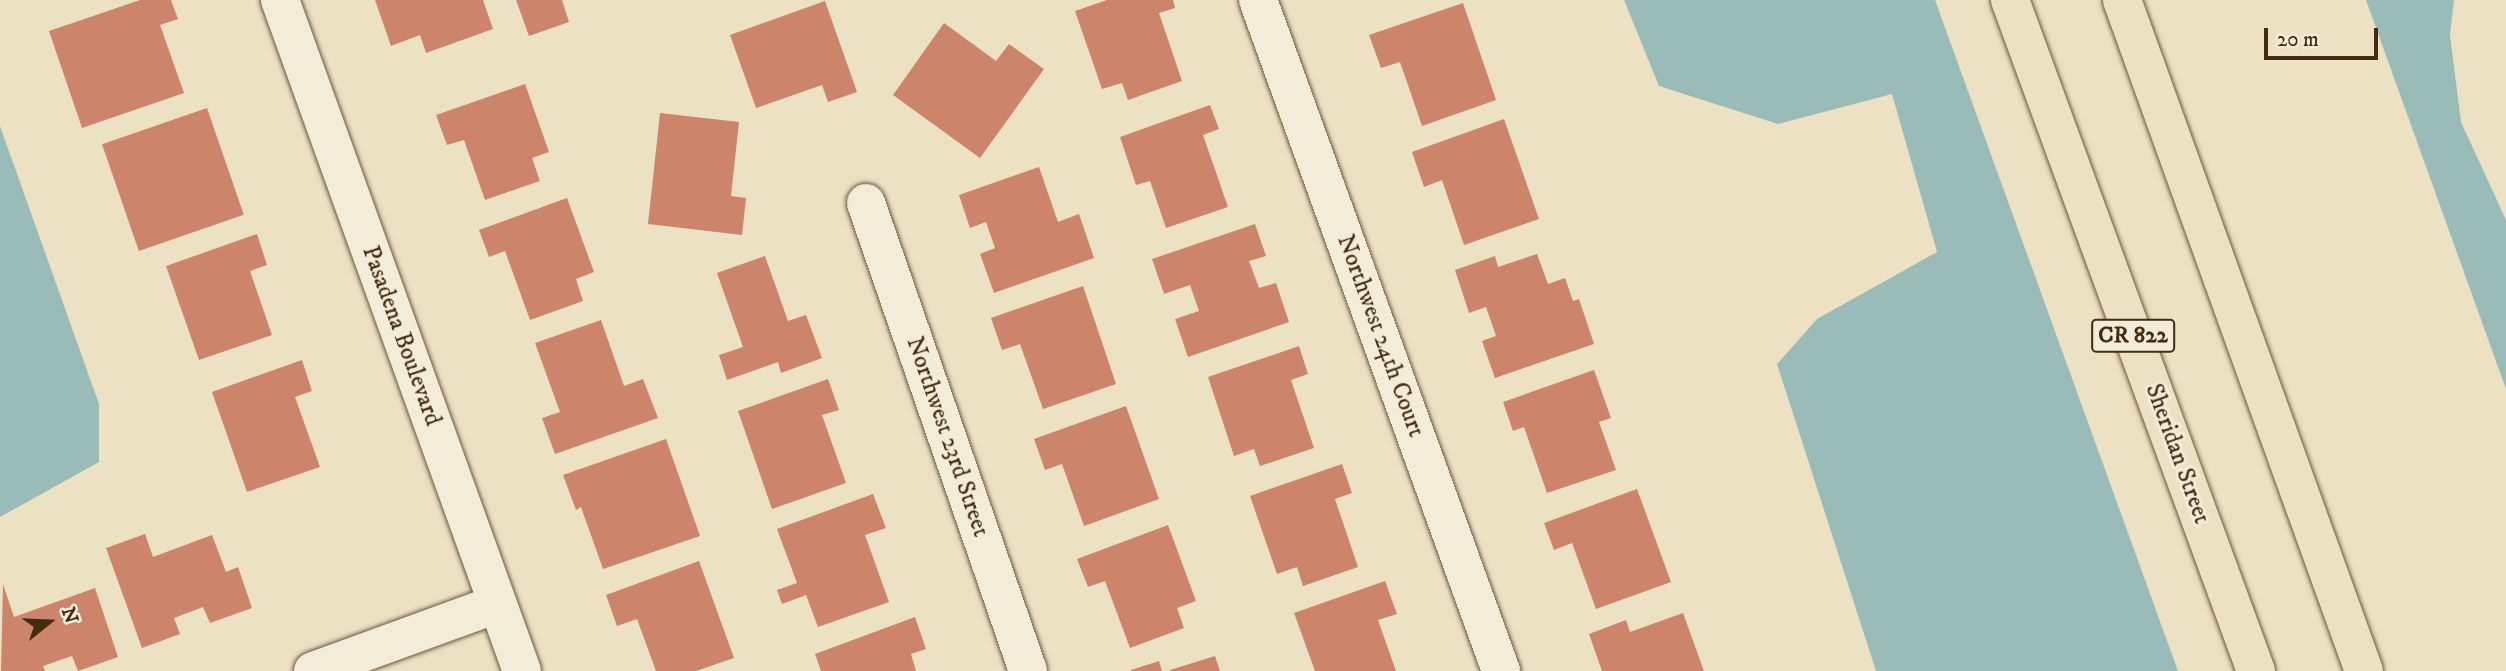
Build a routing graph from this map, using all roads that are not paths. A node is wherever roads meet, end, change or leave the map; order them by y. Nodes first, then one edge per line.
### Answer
1 (280, 0) edge
2 (1258, 0) edge
3 (2010, 0) edge
4 (2122, 0) edge
5 (866, 203) dead end
6 (498, 604) junction
7 (313, 671) edge
8 (522, 671) edge
9 (1028, 671) edge
10 (1501, 671) edge
11 (2256, 671) edge
12 (2364, 671) edge

1 - 6 street, Pasadena Boulevard
2 - 10 street, Northwest 24th Court
3 - 11 main road, Sheridan Street / CR 822
4 - 12 main road
5 - 9 street, Northwest 23rd Street
6 - 7 street
6 - 8 street, Pasadena Boulevard

